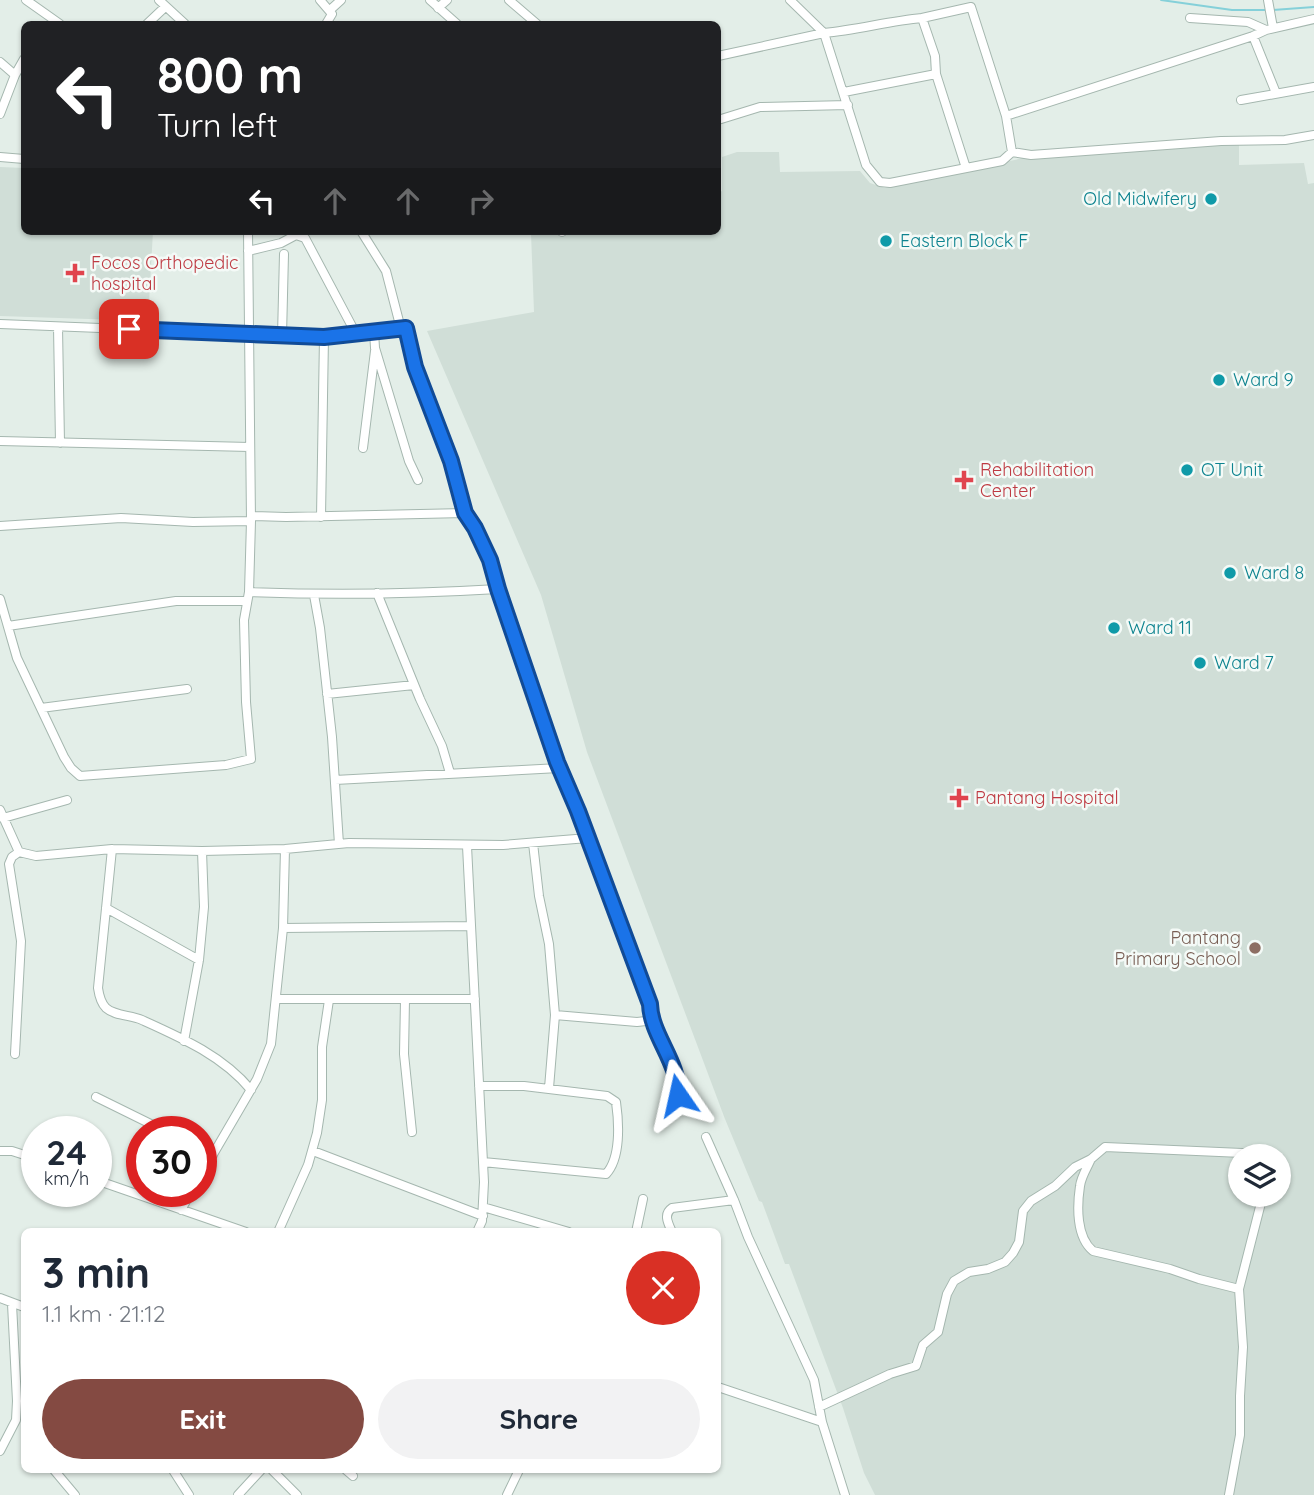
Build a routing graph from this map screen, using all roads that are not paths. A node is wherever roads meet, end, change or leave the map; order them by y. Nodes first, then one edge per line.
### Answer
1 (26, 0) edge
2 (320, 0) edge
3 (341, 0) edge
4 (430, 0) edge
5 (447, 0) edge
6 (509, 0) edge
7 (795, 2) edge
8 (162, 3) edge
9 (970, 4) edge
10 (1269, 7) edge
11 (439, 8) junction
12 (330, 10) junction
13 (41, 12) junction
14 (922, 18) junction
15 (1191, 18) dead end
16 (1314, 19) edge
17 (42, 21) edge
18 (55, 21) edge
19 (149, 21) edge
20 (182, 21) edge
21 (329, 21) edge
22 (454, 21) edge
23 (534, 21) edge
24 (1269, 29) junction
25 (824, 33) junction
26 (1254, 36) junction
27 (721, 55) edge
28 (0, 62) edge
29 (21, 64) edge
30 (936, 74) junction
31 (15, 75) junction
32 (1314, 86) edge
33 (844, 92) junction
34 (1276, 93) junction
35 (1241, 100) dead end
36 (848, 105) junction
37 (0, 114) edge
38 (1006, 116) junction
39 (721, 119) edge
40 (1314, 135) edge
41 (1012, 152) junction
42 (0, 157) edge
43 (21, 159) edge
44 (966, 168) junction
45 (248, 235) edge
46 (364, 235) edge
47 (248, 251) junction
48 (284, 254) dead end
49 (0, 324) edge
50 (58, 327) junction
51 (401, 329) junction
52 (374, 331) junction
53 (355, 332) junction
54 (248, 334) junction
55 (282, 336) junction
56 (324, 337) junction
57 (375, 348) junction
58 (0, 442) edge
59 (60, 443) junction
60 (250, 447) junction
61 (363, 448) dead end
62 (418, 480) dead end
63 (465, 513) junction
64 (321, 517) junction
65 (251, 519) junction
66 (0, 526) edge
67 (498, 589) junction
68 (377, 593) junction
69 (314, 594) junction
70 (248, 596) junction
71 (0, 599) edge
72 (8, 626) junction
73 (414, 685) junction
74 (187, 689) dead end
75 (327, 694) junction
76 (41, 708) junction
77 (559, 768) junction
78 (450, 773) junction
79 (335, 780) junction
80 (67, 800) dead end
81 (2, 814) edge
82 (588, 838) junction
83 (534, 843) junction
84 (339, 844) junction
85 (467, 846) junction
86 (112, 849) junction
87 (285, 849) junction
88 (202, 851) junction
89 (19, 852) junction
90 (106, 908) junction
91 (471, 926) junction
92 (283, 928) junction
93 (199, 960) junction
94 (277, 999) junction
95 (475, 999) junction
96 (329, 1000) junction
97 (405, 1000) junction
98 (555, 1015) junction
99 (651, 1015) junction
100 (184, 1041) junction
101 (15, 1054) dead end
102 (479, 1086) junction
103 (549, 1088) junction
104 (251, 1090) junction
105 (678, 1095) dead end
106 (96, 1097) dead end
107 (135, 1116) edge
108 (412, 1132) dead end
109 (706, 1137) dead end
110 (217, 1148) edge
111 (0, 1151) edge
112 (313, 1151) junction
113 (1228, 1151) edge
114 (21, 1154) edge
115 (1091, 1159) junction
116 (483, 1162) junction
117 (112, 1186) edge
118 (643, 1199) dead end
119 (734, 1200) junction
120 (183, 1207) edge
121 (1261, 1207) edge
122 (181, 1210) junction
123 (483, 1212) junction
124 (234, 1228) edge
125 (280, 1228) edge
126 (478, 1228) edge
127 (552, 1228) edge
128 (637, 1228) edge
129 (670, 1228) edge
130 (1239, 1289) junction
131 (0, 1298) edge
132 (12, 1304) junction
133 (21, 1306) edge
134 (721, 1388) edge
135 (819, 1407) junction
136 (822, 1422) junction
137 (0, 1451) edge
138 (57, 1473) edge
139 (175, 1473) edge
140 (258, 1473) edge
141 (275, 1473) edge
142 (518, 1473) edge
143 (75, 1495) edge
144 (189, 1495) edge
145 (238, 1495) edge
146 (297, 1495) edge
147 (508, 1495) edge
148 (845, 1495) edge
149 (1229, 1495) edge

1 - 13 street
2 - 12 street
3 - 12 street
4 - 11 street
5 - 11 street
6 - 23 street
7 - 25 street
8 - 19 street
8 - 20 street
9 - 14 street
9 - 38 street
10 - 24 street
11 - 22 street
12 - 21 street
13 - 17 street
13 - 18 street
14 - 25 street
14 - 30 street
15 - 24 street
16 - 24 street
24 - 26 street
25 - 27 street
25 - 33 street
26 - 34 street
26 - 38 street
28 - 31 street
29 - 31 street
30 - 33 street
30 - 44 street
31 - 37 street
32 - 34 street
33 - 36 street
34 - 35 street
36 - 39 street
36 - 44 street
38 - 41 street
40 - 41 street
41 - 44 street
42 - 43 street
45 - 47 street
46 - 51 street
47 - 53 street
47 - 54 street
48 - 55 street
49 - 50 street
50 - 54 street
50 - 59 street
51 - 52 street
51 - 63 street
52 - 53 street
52 - 57 street
53 - 56 street
54 - 55 street
54 - 60 street
55 - 56 street
56 - 64 street
57 - 61 street
57 - 62 street
58 - 59 street
59 - 60 street
60 - 65 street
63 - 64 street
63 - 67 street
64 - 65 street
65 - 66 street
65 - 70 street
67 - 68 street
67 - 77 street
68 - 69 street
68 - 73 street
69 - 70 street
69 - 75 street
70 - 72 street
70 - 76 street
71 - 72 street
72 - 76 street
73 - 75 street
73 - 78 street
74 - 76 street
75 - 79 street
77 - 78 street
77 - 82 street
78 - 79 street
79 - 84 street
80 - 81 street
81 - 89 street
82 - 83 street
82 - 99 street
83 - 85 street
83 - 98 street
84 - 85 street
84 - 87 street
85 - 91 street
86 - 88 street
86 - 89 street
86 - 90 street
87 - 88 street
87 - 92 street
88 - 93 street
89 - 101 street
90 - 93 street
90 - 100 street
91 - 92 street
91 - 95 street
92 - 94 street
93 - 100 street
94 - 96 street
94 - 104 street
95 - 97 street
95 - 102 street
96 - 97 street
96 - 112 street
97 - 108 street
98 - 99 street
98 - 103 street
99 - 105 street
100 - 104 street
102 - 103 street
102 - 116 street
103 - 116 street
104 - 110 street
106 - 107 street
109 - 119 street
111 - 114 street
112 - 123 street
112 - 125 street
113 - 115 street
115 - 130 street
115 - 135 street
116 - 123 street
117 - 122 street
118 - 128 street
119 - 129 street
119 - 135 street
120 - 122 street
121 - 130 street
122 - 124 street
123 - 126 street
123 - 127 street
130 - 149 street
131 - 132 street
132 - 133 street
132 - 137 street
134 - 136 street
135 - 136 street
136 - 148 street
138 - 143 street
139 - 144 street
140 - 145 street
141 - 146 street
142 - 147 street

